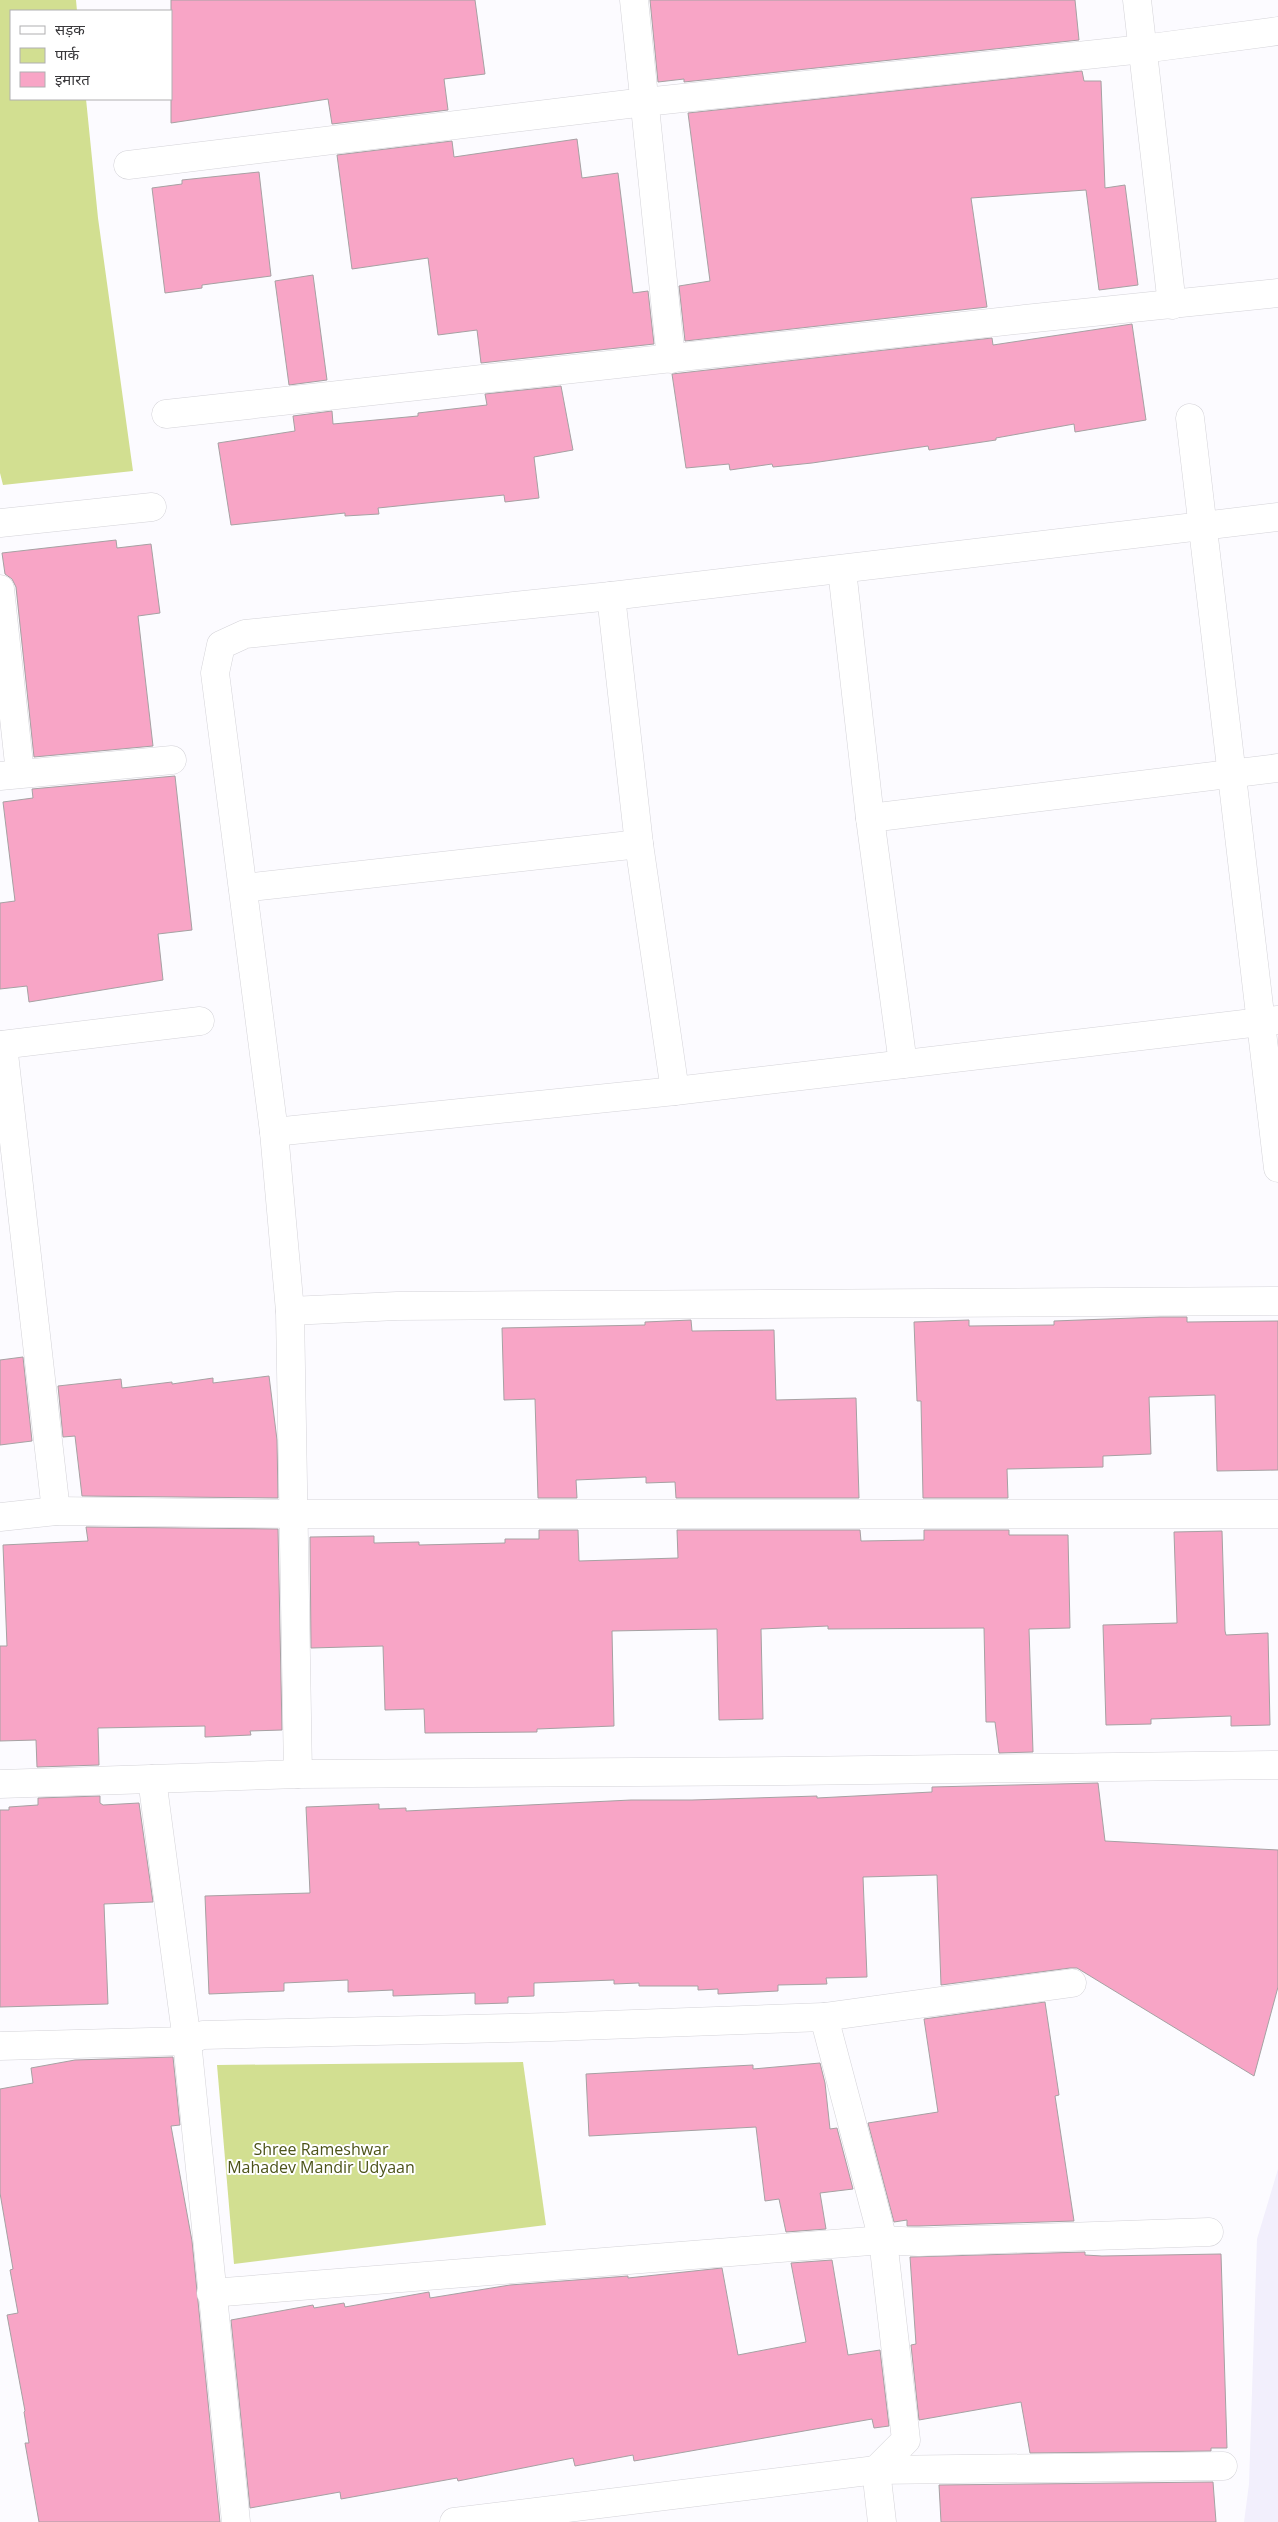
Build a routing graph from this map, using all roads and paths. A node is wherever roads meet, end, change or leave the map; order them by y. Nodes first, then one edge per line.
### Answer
1 (634, 0) edge
2 (1137, 0) edge
3 (1278, 31) edge
4 (1143, 49) junction
5 (645, 102) junction
6 (128, 165) dead end
7 (1278, 293) edge
8 (1172, 305) junction
9 (671, 359) junction
10 (166, 414) dead end
11 (1190, 418) dead end
12 (152, 507) dead end
13 (1278, 517) edge
14 (0, 523) edge
15 (1204, 528) junction
16 (842, 570) junction
17 (0, 589) edge
18 (611, 596) junction
19 (172, 760) dead end
20 (1278, 768) edge
21 (10, 774) edge
22 (1232, 774) junction
23 (870, 818) junction
24 (640, 844) junction
25 (243, 888) junction
26 (200, 1021) dead end
27 (1270, 1021) edge
28 (2, 1045) edge
29 (903, 1064) junction
30 (675, 1091) junction
31 (274, 1132) junction
32 (1278, 1168) edge
33 (1278, 1301) edge
34 (290, 1312) junction
35 (56, 1511) junction
36 (294, 1514) junction
37 (1278, 1514) edge
38 (0, 1517) edge
39 (1278, 1765) edge
40 (298, 1774) junction
41 (152, 1779) junction
42 (0, 1784) edge
43 (1072, 1983) dead end
44 (824, 2016) junction
45 (187, 2041) junction
46 (0, 2046) edge
47 (1209, 2232) dead end
48 (883, 2240) junction
49 (211, 2293) junction
50 (1223, 2466) dead end
51 (876, 2470) junction
52 (236, 2522) edge
53 (454, 2522) edge
54 (882, 2522) edge

1 - 5 street
2 - 4 street
3 - 4 street
4 - 5 street
4 - 8 street
5 - 6 street
5 - 9 street
7 - 8 street
8 - 9 street
9 - 10 street
11 - 15 street
12 - 14 street
13 - 15 street
15 - 16 street
15 - 22 street
16 - 18 street
16 - 23 street
17 - 21 street
18 - 24 street
18 - 25 street
19 - 21 street
20 - 22 street
22 - 23 street
22 - 27 street
23 - 29 street
24 - 25 street
24 - 30 street
25 - 31 street
26 - 28 street
27 - 29 street
27 - 32 street
28 - 35 street
29 - 30 street
30 - 31 street
31 - 34 street
33 - 34 street
34 - 36 street
35 - 36 street
35 - 38 street
36 - 37 street
36 - 40 street
39 - 40 street
40 - 41 street
41 - 42 street
41 - 45 street
43 - 44 street
44 - 45 street
44 - 48 street
45 - 46 street
45 - 49 street
47 - 48 street
48 - 49 street
48 - 51 street
49 - 52 street
50 - 51 street
51 - 53 street
51 - 54 street

